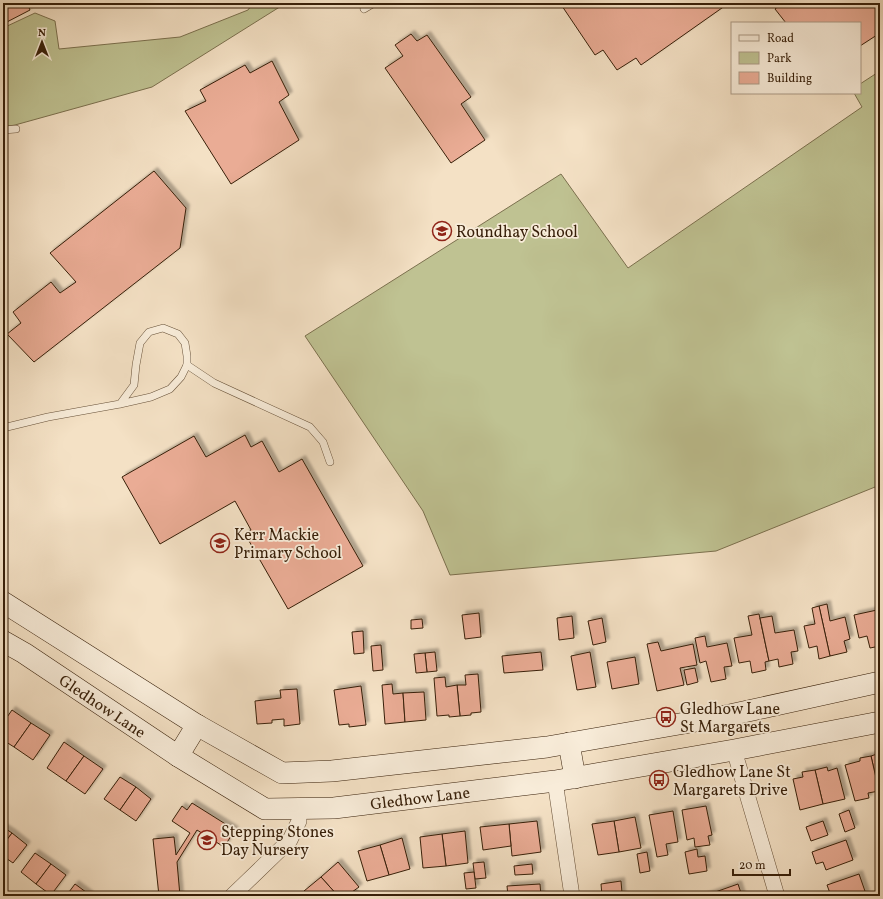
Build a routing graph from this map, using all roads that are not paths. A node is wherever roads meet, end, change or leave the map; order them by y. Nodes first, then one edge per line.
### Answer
1 (374, 3) edge
2 (364, 9) dead end
3 (16, 129) dead end
4 (3, 130) edge
5 (188, 365) junction
6 (120, 404) junction
7 (3, 428) edge
8 (330, 462) dead end
9 (3, 602) edge
10 (3, 641) edge
11 (880, 682) edge
12 (880, 722) edge
13 (197, 725) junction
14 (569, 743) junction
15 (734, 750) junction
16 (178, 756) junction
17 (565, 780) junction
18 (299, 809) junction
19 (232, 896) edge
20 (572, 896) edge
21 (777, 896) edge

1 - 2 lane
3 - 4 lane
5 - 6 lane
5 - 6 lane
5 - 8 lane
6 - 7 lane
9 - 13 street, Gledhow Lane
10 - 16 street, Gledhow Lane
11 - 14 street, Gledhow Lane
12 - 15 street, Gledhow Lane
13 - 14 street, Gledhow Lane
13 - 16 street
14 - 17 street
15 - 17 street, Gledhow Lane
15 - 21 street
16 - 18 street, Gledhow Lane
17 - 18 street, Gledhow Lane
17 - 20 street
18 - 19 street

